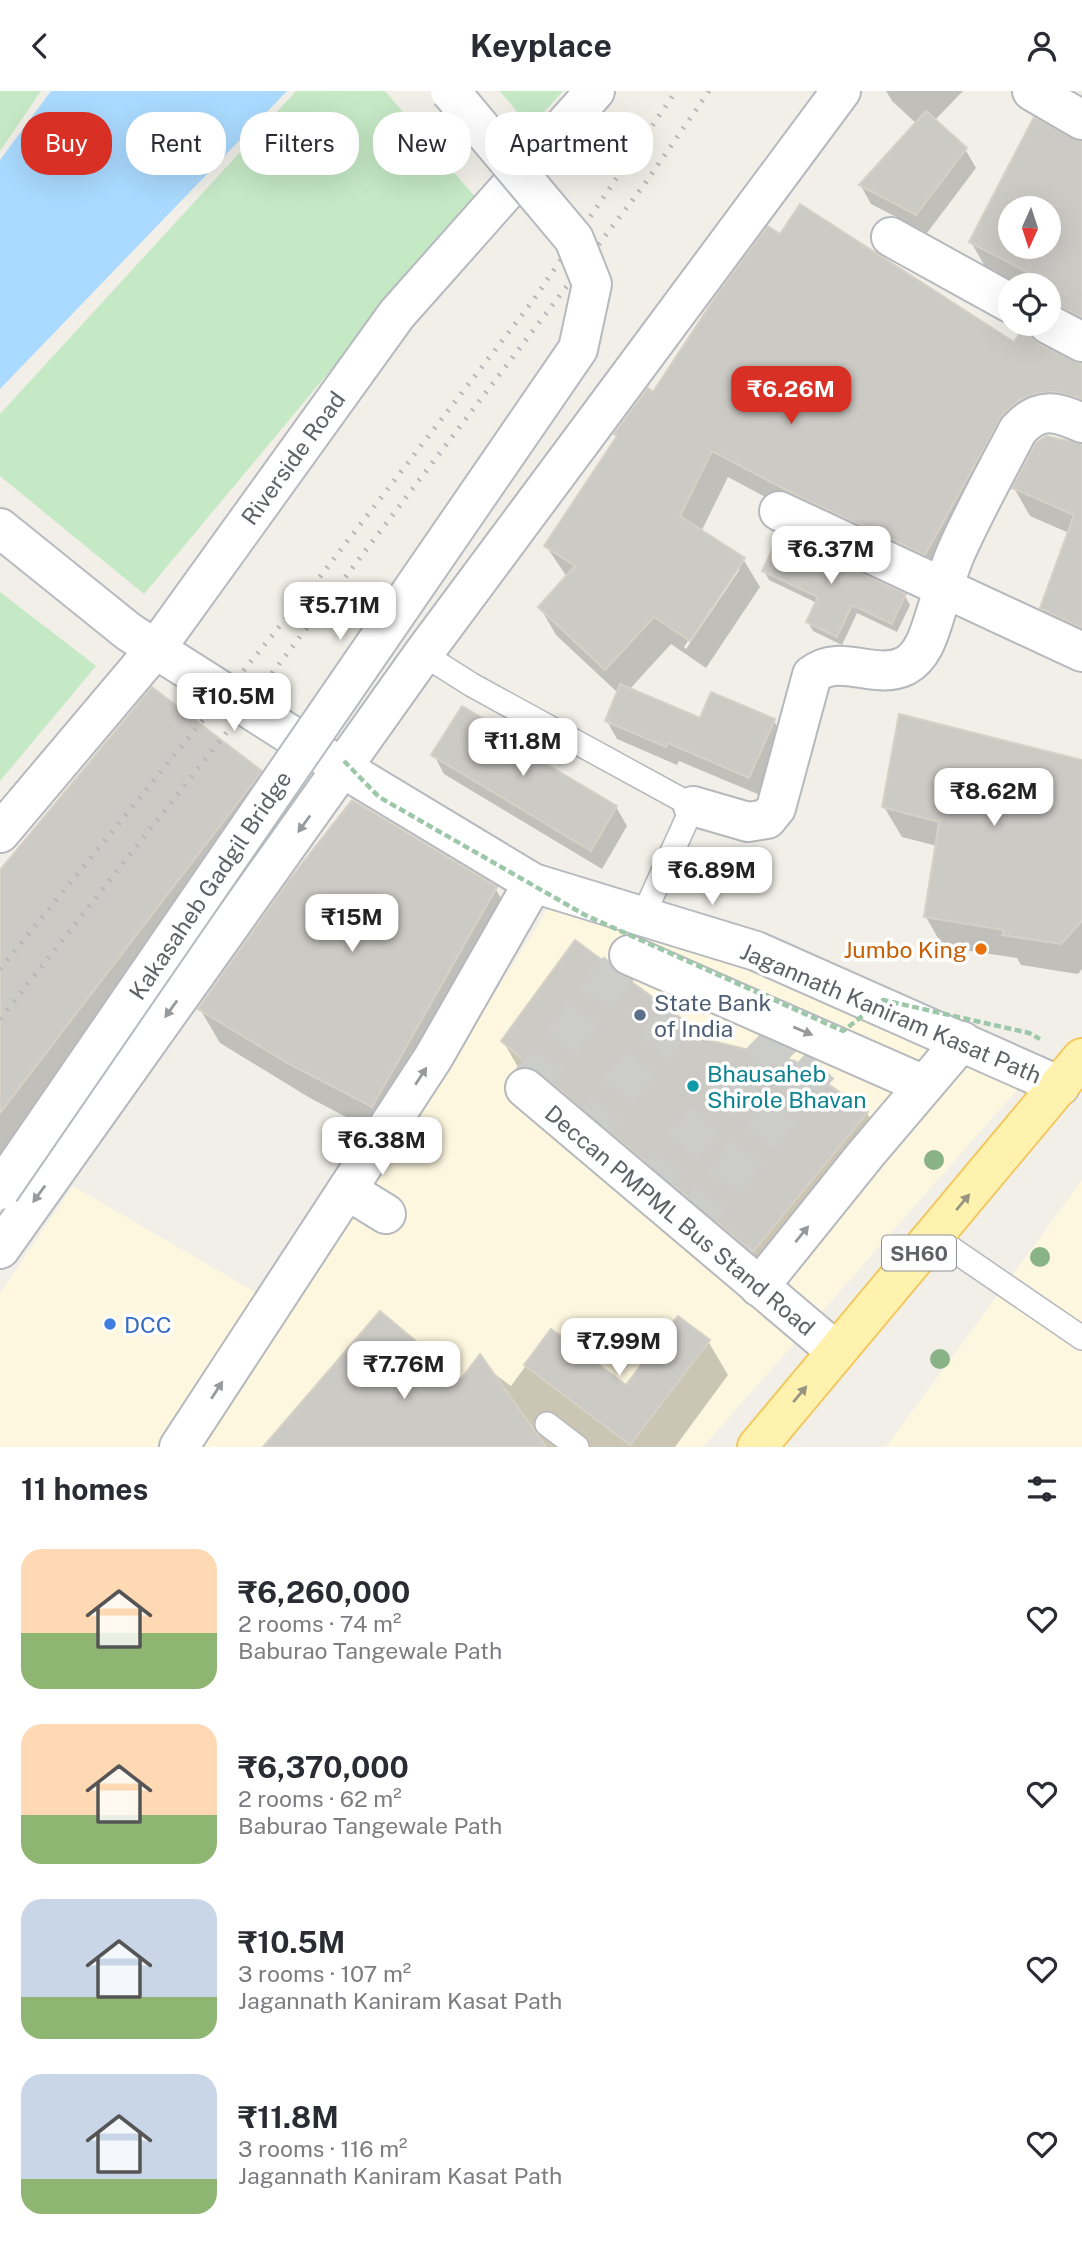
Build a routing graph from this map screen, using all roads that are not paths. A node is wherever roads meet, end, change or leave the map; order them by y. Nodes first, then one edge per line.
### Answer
1 (450, 91) edge
2 (595, 91) edge
3 (841, 91) edge
4 (1032, 91) edge
5 (1082, 120) edge
6 (891, 237) dead end
7 (998, 296) edge
8 (1061, 331) edge
9 (1082, 342) edge
10 (1082, 423) edge
11 (779, 511) dead end
12 (0, 528) edge
13 (944, 590) junction
14 (143, 639) junction
15 (1082, 652) edge
16 (423, 654) junction
17 (343, 764) junction
18 (693, 806) junction
19 (0, 833) edge
20 (533, 883) junction
21 (642, 918) junction
22 (629, 955) dead end
23 (962, 1041) junction
24 (1071, 1072) edge
25 (924, 1085) junction
26 (525, 1088) dead end
27 (0, 1190) edge
28 (347, 1190) junction
29 (386, 1214) dead end
30 (933, 1236) junction
31 (0, 1249) edge
32 (759, 1287) junction
33 (1082, 1338) edge
34 (836, 1351) junction
35 (547, 1424) dead end
36 (179, 1447) edge
37 (577, 1447) edge
38 (757, 1447) edge

1 - 27 street, Kakasaheb Gadgil Bridge, bridge
2 - 14 street, Riverside Road
3 - 16 street
4 - 5 street
6 - 7 street
8 - 9 street
10 - 13 street
11 - 13 street
12 - 14 street, Jagannath Kaniram Kasat Path
13 - 15 street
13 - 18 street
14 - 17 street, Jagannath Kaniram Kasat Path
14 - 19 street, Riverside Road
16 - 17 street
16 - 18 lane
17 - 20 street, Jagannath Kaniram Kasat Path
17 -> 31 street
18 - 21 lane
20 - 21 street, Jagannath Kaniram Kasat Path
28 -> 20 street
21 - 23 street, Jagannath Kaniram Kasat Path
22 -> 25 street
23 - 24 street, Jagannath Kaniram Kasat Path
23 - 25 street
30 -> 24 main road, SH60
32 -> 25 street
26 - 32 street, Deccan PMPML Bus Stand Road
28 - 29 street
36 -> 28 street
30 - 33 lane
30 - 34 main road, SH60
32 - 34 street, Deccan PMPML Bus Stand Road
38 -> 34 main road, SH60
35 - 37 lane

